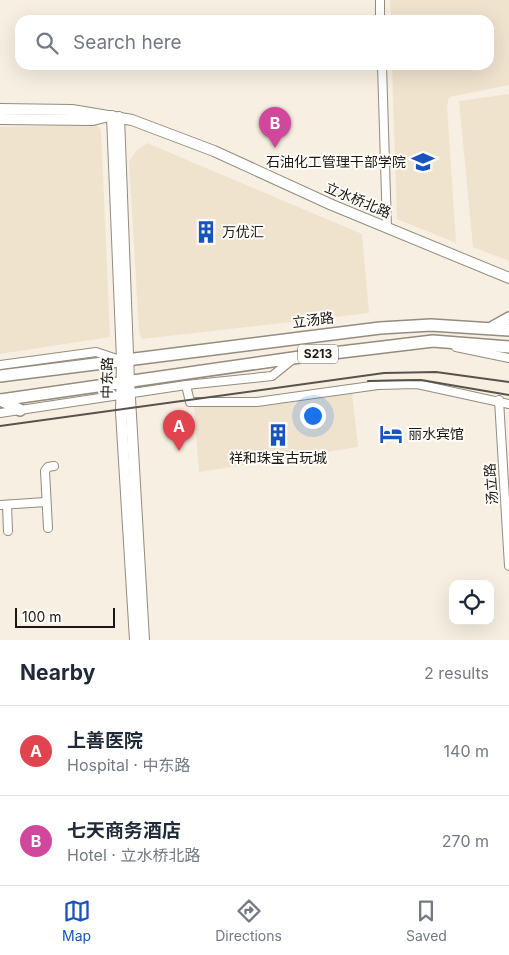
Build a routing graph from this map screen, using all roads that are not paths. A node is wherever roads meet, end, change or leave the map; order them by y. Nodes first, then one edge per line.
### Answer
1 (380, 0) edge
2 (380, 15) edge
3 (382, 70) edge
4 (0, 109) edge
5 (116, 116) junction
6 (0, 119) edge
7 (387, 228) junction
8 (509, 278) edge
9 (509, 318) edge
10 (493, 328) junction
11 (509, 330) edge
12 (433, 341) junction
13 (509, 347) edge
14 (295, 358) junction
15 (509, 358) edge
16 (126, 360) junction
17 (0, 365) edge
18 (0, 376) edge
19 (125, 382) junction
20 (186, 385) junction
21 (125, 394) junction
22 (0, 400) edge
23 (499, 400) junction
24 (509, 404) edge
25 (20, 410) junction
26 (0, 413) edge
27 (54, 466) dead end
28 (46, 502) junction
29 (3, 505) edge
30 (48, 528) dead end
31 (8, 532) dead end
32 (508, 544) edge
33 (509, 566) edge
34 (135, 640) edge
35 (144, 640) edge

1 - 2 street
3 - 7 street
4 - 5 street, 立水桥北路
5 - 6 street, 立水桥北路
5 - 7 street, 立水桥北路
5 - 16 street, 中东路
7 - 8 street, 立水桥北路
9 - 10 main road
10 - 11 main road, 立汤路 / S213
10 - 16 main road, 立汤路 / S213
12 - 13 main road, S213
12 - 14 main road, S213
12 - 15 street, S213
14 - 19 main road, S213
14 - 20 street, S213
16 - 17 street, 立汤路 / S213
16 - 18 main road, 立汤路 / S213
16 - 19 street, 中东路
19 - 21 street, 中东路
19 - 22 main road, S213
20 - 21 street, S213
20 - 23 street
21 - 25 street, S213
21 - 34 street, 中东路
21 - 35 street, 中东路
22 - 25 main road
23 - 24 street
23 - 32 street, 汤立路
25 - 26 street, S213
27 - 28 street
28 - 29 street
28 - 30 street
29 - 31 street
32 - 33 street, 汤立路

